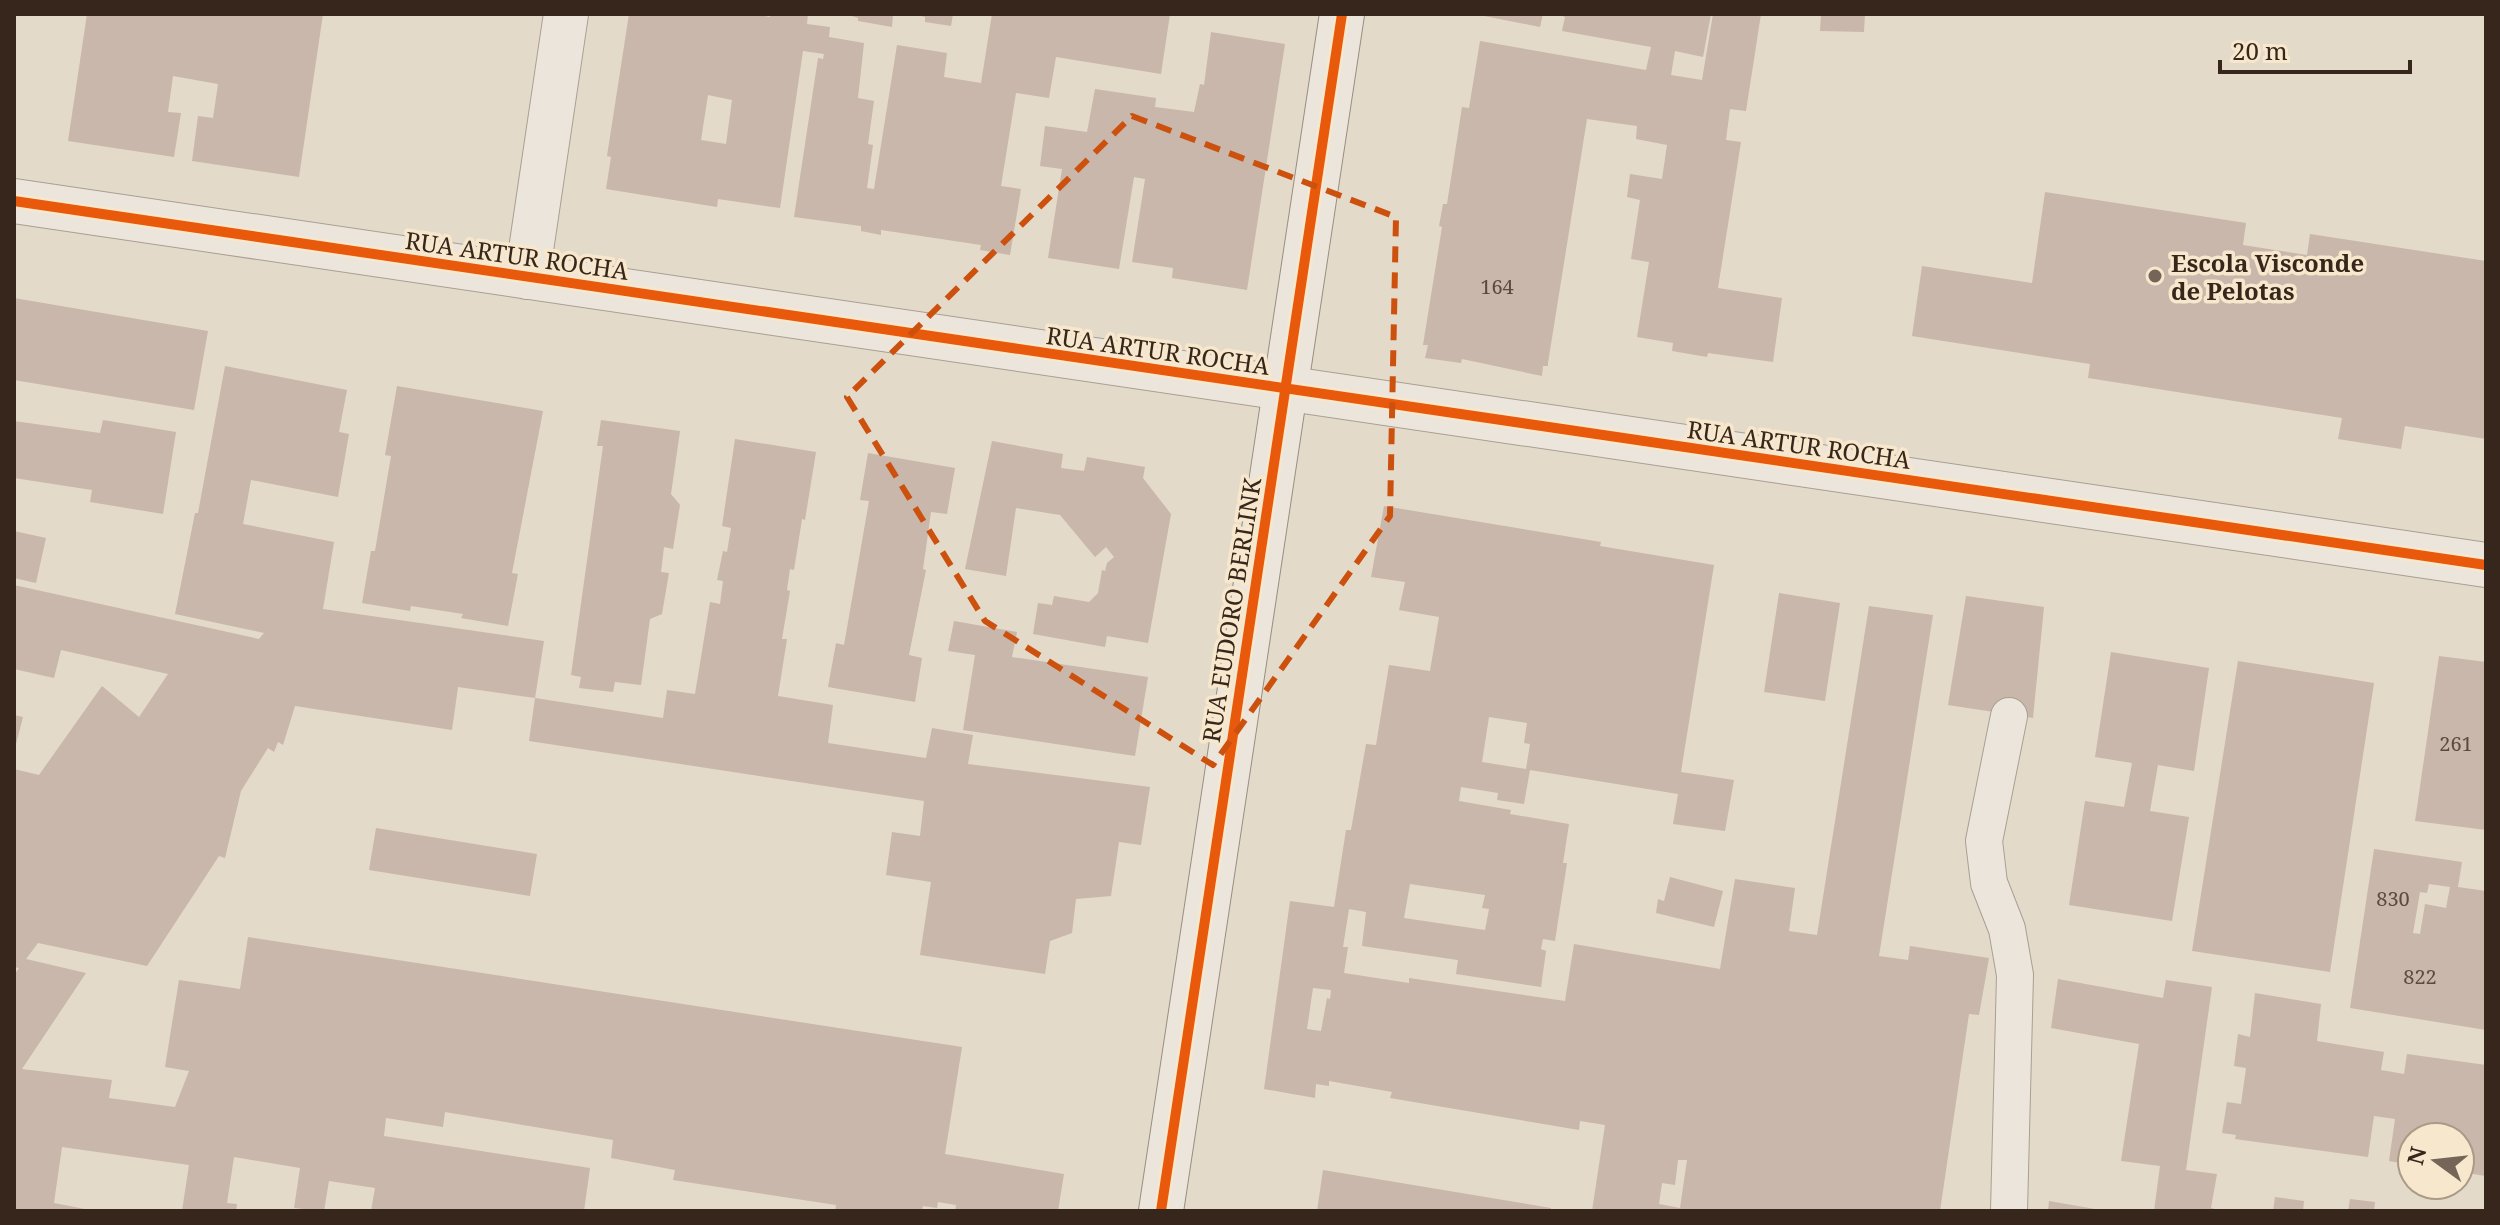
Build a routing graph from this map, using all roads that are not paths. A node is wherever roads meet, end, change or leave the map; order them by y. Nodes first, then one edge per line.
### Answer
1 (566, 14) edge
2 (1342, 14) edge
3 (14, 201) edge
4 (527, 277) junction
5 (1285, 389) junction
6 (2486, 565) edge
7 (2009, 716) dead end
8 (1161, 1211) edge
9 (2009, 1211) edge

1 - 4 street
2 - 5 street, RUA EUDORO BERLINK
3 - 4 street, RUA ARTUR ROCHA
4 - 5 street, RUA ARTUR ROCHA
5 - 6 street, RUA ARTUR ROCHA
5 - 8 street, RUA EUDORO BERLINK
7 - 9 lane

